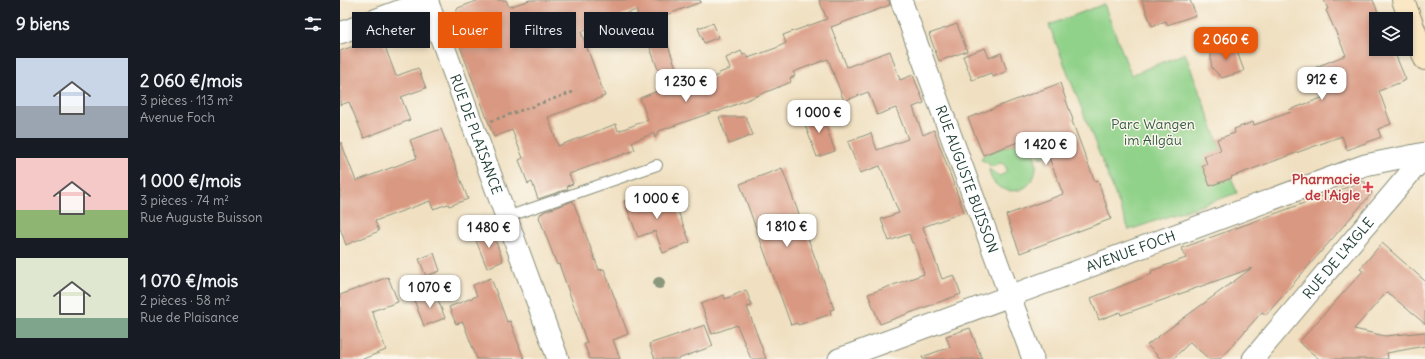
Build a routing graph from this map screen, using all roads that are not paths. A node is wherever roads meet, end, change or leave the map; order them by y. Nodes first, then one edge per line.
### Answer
1 (428, 0) edge
2 (901, 0) edge
3 (1403, 0) edge
4 (340, 33) edge
5 (1425, 59) edge
6 (1425, 153) edge
7 (1425, 161) edge
8 (657, 165) dead end
9 (506, 217) junction
10 (1010, 295) junction
11 (558, 359) edge
12 (839, 359) edge
13 (1033, 359) edge
14 (1254, 359) edge

1 - 4 street
1 - 9 street, RUE DE PLAISANCE
2 - 10 street, RUE AUGUSTE BUISSON
3 - 5 main road
6 - 10 street, AVENUE FOCH
7 - 14 street, RUE DE L'AIGLE
8 - 9 lane
9 - 11 street, RUE DE PLAISANCE
10 - 12 street, AVENUE FOCH
10 - 13 street, RUE AUGUSTE BUISSON

